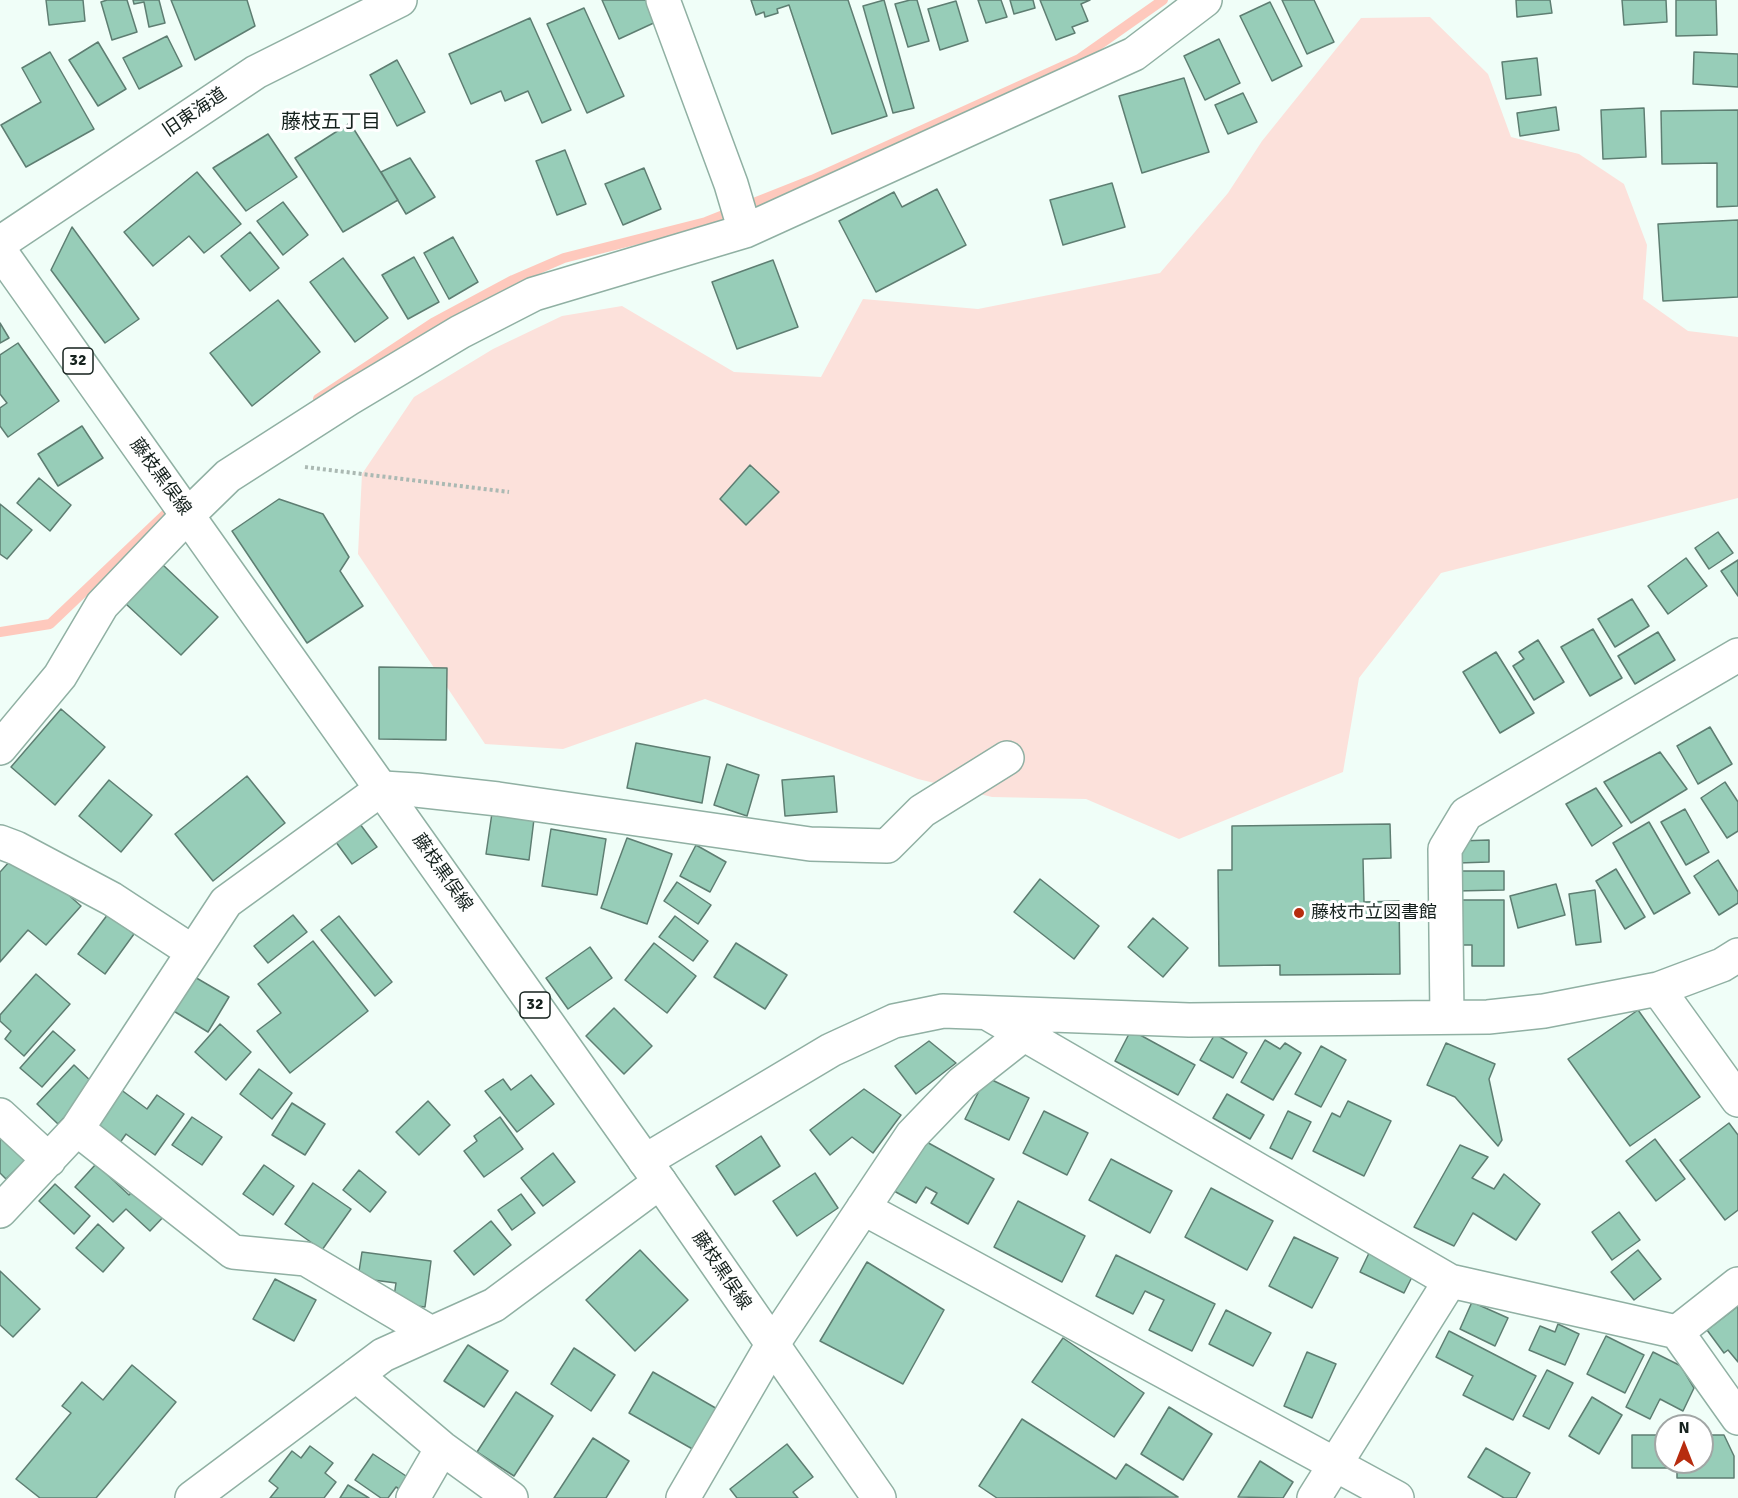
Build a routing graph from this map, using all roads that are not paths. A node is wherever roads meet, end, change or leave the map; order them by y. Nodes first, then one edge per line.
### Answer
1 (400, 0) edge
2 (663, 0) edge
3 (1205, 0) edge
4 (366, 8) edge
5 (745, 231) junction
6 (0, 243) edge
7 (0, 251) edge
8 (188, 515) junction
9 (1738, 655) edge
10 (0, 748) edge
11 (1007, 758) dead end
12 (382, 788) junction
13 (0, 842) edge
14 (193, 952) junction
15 (1738, 955) edge
16 (1658, 989) junction
17 (985, 1012) junction
18 (1447, 1017) junction
19 (1023, 1035) junction
20 (1738, 1100) edge
21 (0, 1115) edge
22 (77, 1129) junction
23 (49, 1160) junction
24 (652, 1172) junction
25 (862, 1208) junction
26 (0, 1211) edge
27 (1450, 1281) junction
28 (1738, 1284) edge
29 (1677, 1332) junction
30 (431, 1333) junction
31 (772, 1345) junction
32 (356, 1375) junction
33 (1738, 1418) edge
34 (442, 1448) junction
35 (1336, 1464) junction
36 (192, 1498) edge
37 (413, 1498) edge
38 (511, 1498) edge
39 (683, 1498) edge
40 (879, 1498) edge
41 (1314, 1498) edge
42 (1397, 1498) edge

1 - 4 street, 旧東海道
2 - 5 street
3 - 5 street
4 - 6 street, 旧東海道
5 - 8 street
7 - 8 street, 藤枝黒俣線 / 32
8 - 10 street
8 - 12 street, 藤枝黒俣線 / 32
9 - 18 street
11 - 12 street
12 - 14 street
12 - 24 street, 藤枝黒俣線 / 32
13 - 14 street
14 - 22 street
15 - 16 street
16 - 18 street
16 - 20 street
17 - 18 street
17 - 19 street
17 - 24 street
19 - 25 street
19 - 27 street
21 - 23 street
22 - 23 street
22 - 30 street
23 - 26 street
24 - 30 street
24 - 31 street, 藤枝黒俣線 / 32
25 - 31 street
25 - 35 street
27 - 29 street
27 - 35 street
28 - 29 street
29 - 33 street
30 - 32 street
31 - 39 street
31 - 40 street, 藤枝黒俣線 / 32
32 - 34 street
32 - 36 street
34 - 37 street
34 - 38 street
35 - 41 street
35 - 42 street

